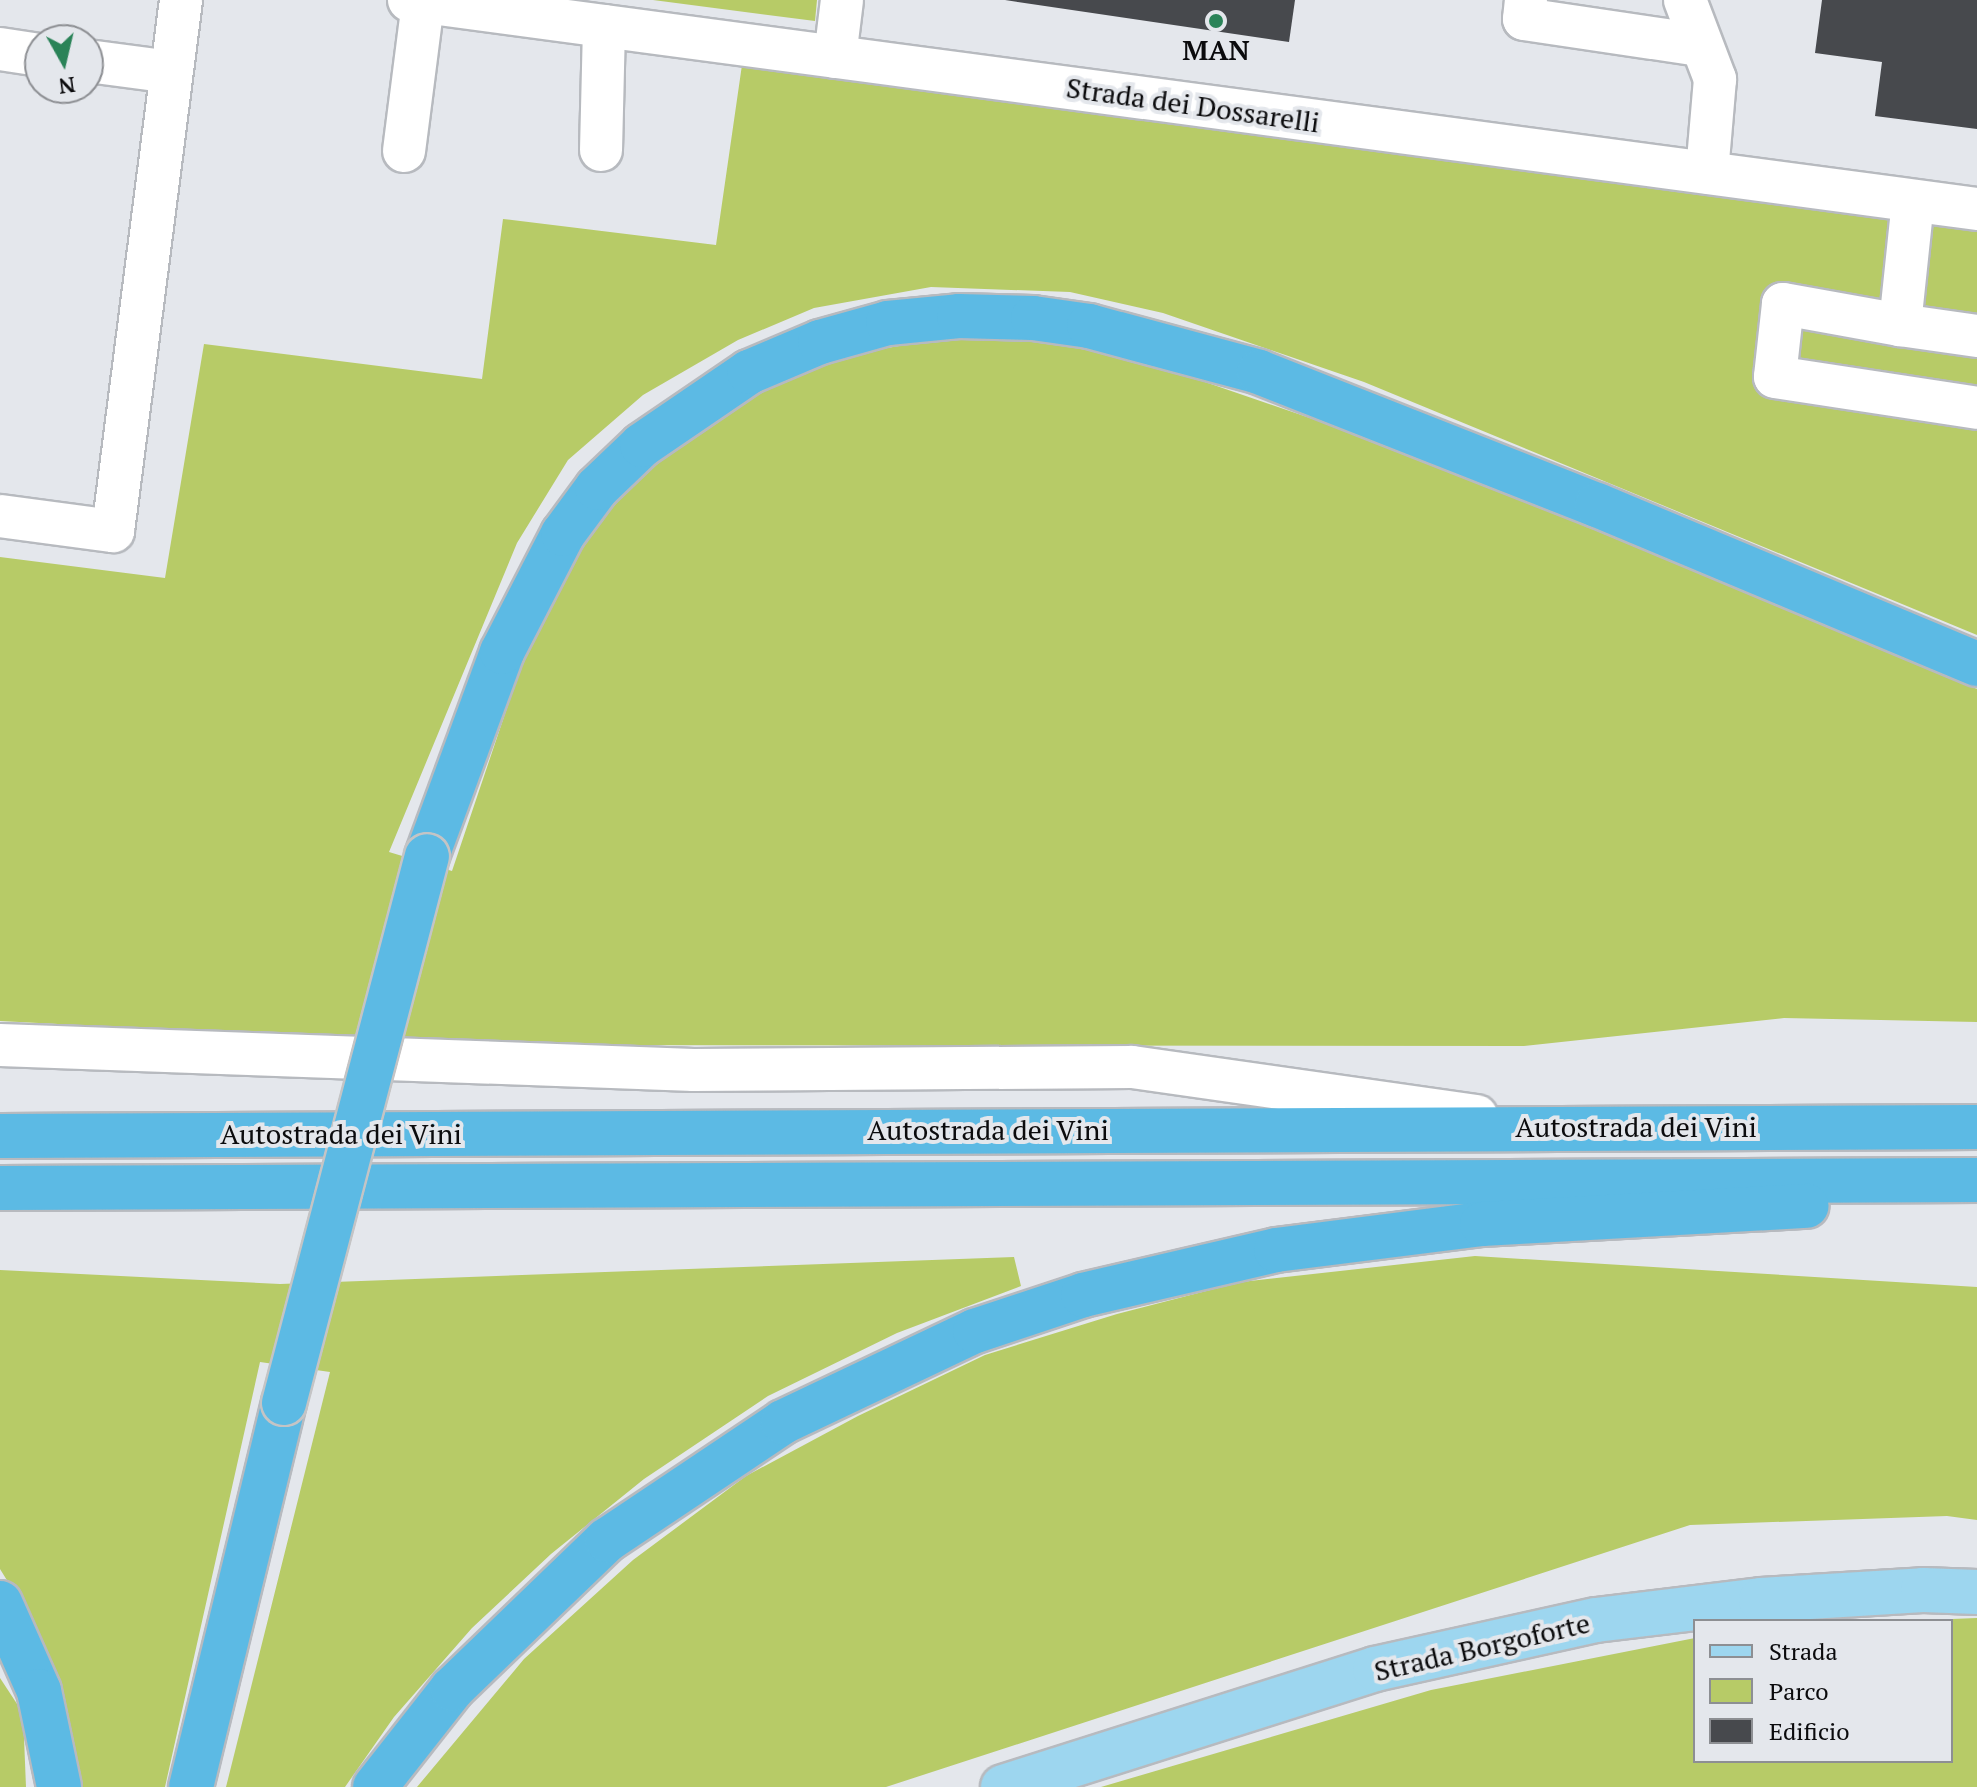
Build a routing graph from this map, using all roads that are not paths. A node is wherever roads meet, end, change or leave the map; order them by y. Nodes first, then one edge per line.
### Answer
1 (181, 0) edge
2 (842, 0) edge
3 (1526, 0) edge
4 (1685, 0) edge
5 (416, 1) edge
6 (604, 26) junction
7 (1701, 45) junction
8 (0, 49) edge
9 (24, 53) edge
10 (835, 57) junction
11 (104, 63) edge
12 (171, 72) junction
13 (601, 150) dead end
14 (404, 151) dead end
15 (1707, 173) junction
16 (1913, 201) junction
17 (1977, 209) edge
18 (1900, 325) junction
19 (1977, 336) edge
20 (1977, 408) edge
21 (0, 516) edge
22 (1977, 664) edge
23 (0, 1045) edge
24 (1553, 1127) junction
25 (1977, 1127) edge
26 (0, 1136) edge
27 (1977, 1180) edge
28 (0, 1188) edge
29 (1977, 1193) edge
30 (1977, 1592) edge
31 (0, 1603) edge
32 (59, 1787) edge
33 (191, 1787) edge
34 (375, 1787) edge
35 (1003, 1787) edge

1 - 12 street
2 - 10 street
3 - 7 street
4 - 7 street
5 - 6 street, Strada dei Dossarelli
5 - 14 street
6 - 10 street, Strada dei Dossarelli
6 - 13 street
7 - 15 street
8 - 9 street
10 - 15 street, Strada dei Dossarelli
11 - 12 street
12 - 21 street
15 - 16 street, Strada dei Dossarelli
16 - 17 street, Strada dei Dossarelli
16 - 18 street
18 - 19 street
18 - 20 street
22 - 33 highway, bridge
23 - 24 street
24 - 25 highway, Autostrada dei Vini
24 - 26 highway, Autostrada dei Vini
27 - 28 highway, Autostrada dei Vini
29 - 34 highway
30 - 35 main road, Strada Borgoforte
31 - 32 highway

